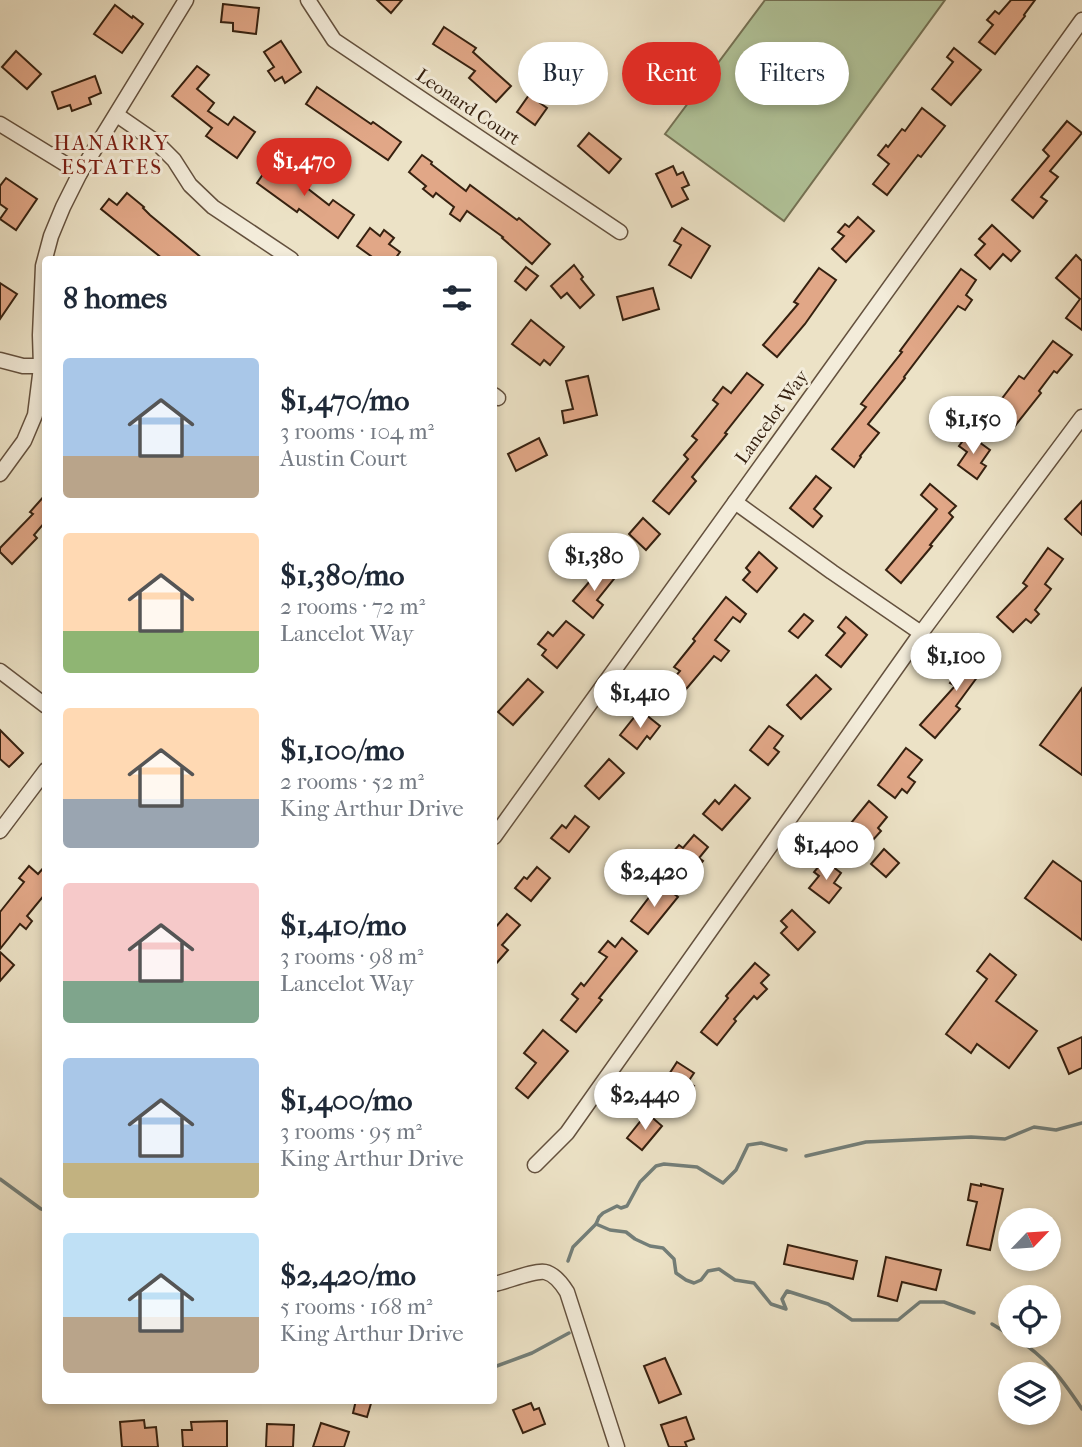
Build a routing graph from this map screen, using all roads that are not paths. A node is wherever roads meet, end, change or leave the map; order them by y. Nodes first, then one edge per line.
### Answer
1 (186, 0) edge
2 (308, 0) edge
3 (1082, 20) edge
4 (117, 115) junction
5 (0, 124) edge
6 (80, 173) junction
7 (620, 232) dead end
8 (46, 256) edge
9 (286, 256) edge
10 (42, 289) edge
11 (42, 356) edge
12 (0, 360) edge
13 (42, 366) edge
14 (42, 373) edge
15 (1082, 417) edge
16 (0, 474) edge
17 (735, 502) junction
18 (921, 633) junction
19 (0, 671) edge
20 (42, 703) edge
21 (42, 775) edge
22 (0, 831) edge
23 (497, 833) edge
24 (535, 1165) dead end
25 (497, 1283) edge
26 (617, 1447) edge

1 - 4 street
2 - 7 street, Leonard Court
3 - 17 street, Lancelot Way
4 - 6 street
4 - 9 street
5 - 6 street
6 - 8 street
10 - 11 street
12 - 13 street
14 - 16 street
15 - 18 street
17 - 18 street
17 - 23 street, Lancelot Way
18 - 24 street
19 - 20 street
21 - 22 street
25 - 26 street

